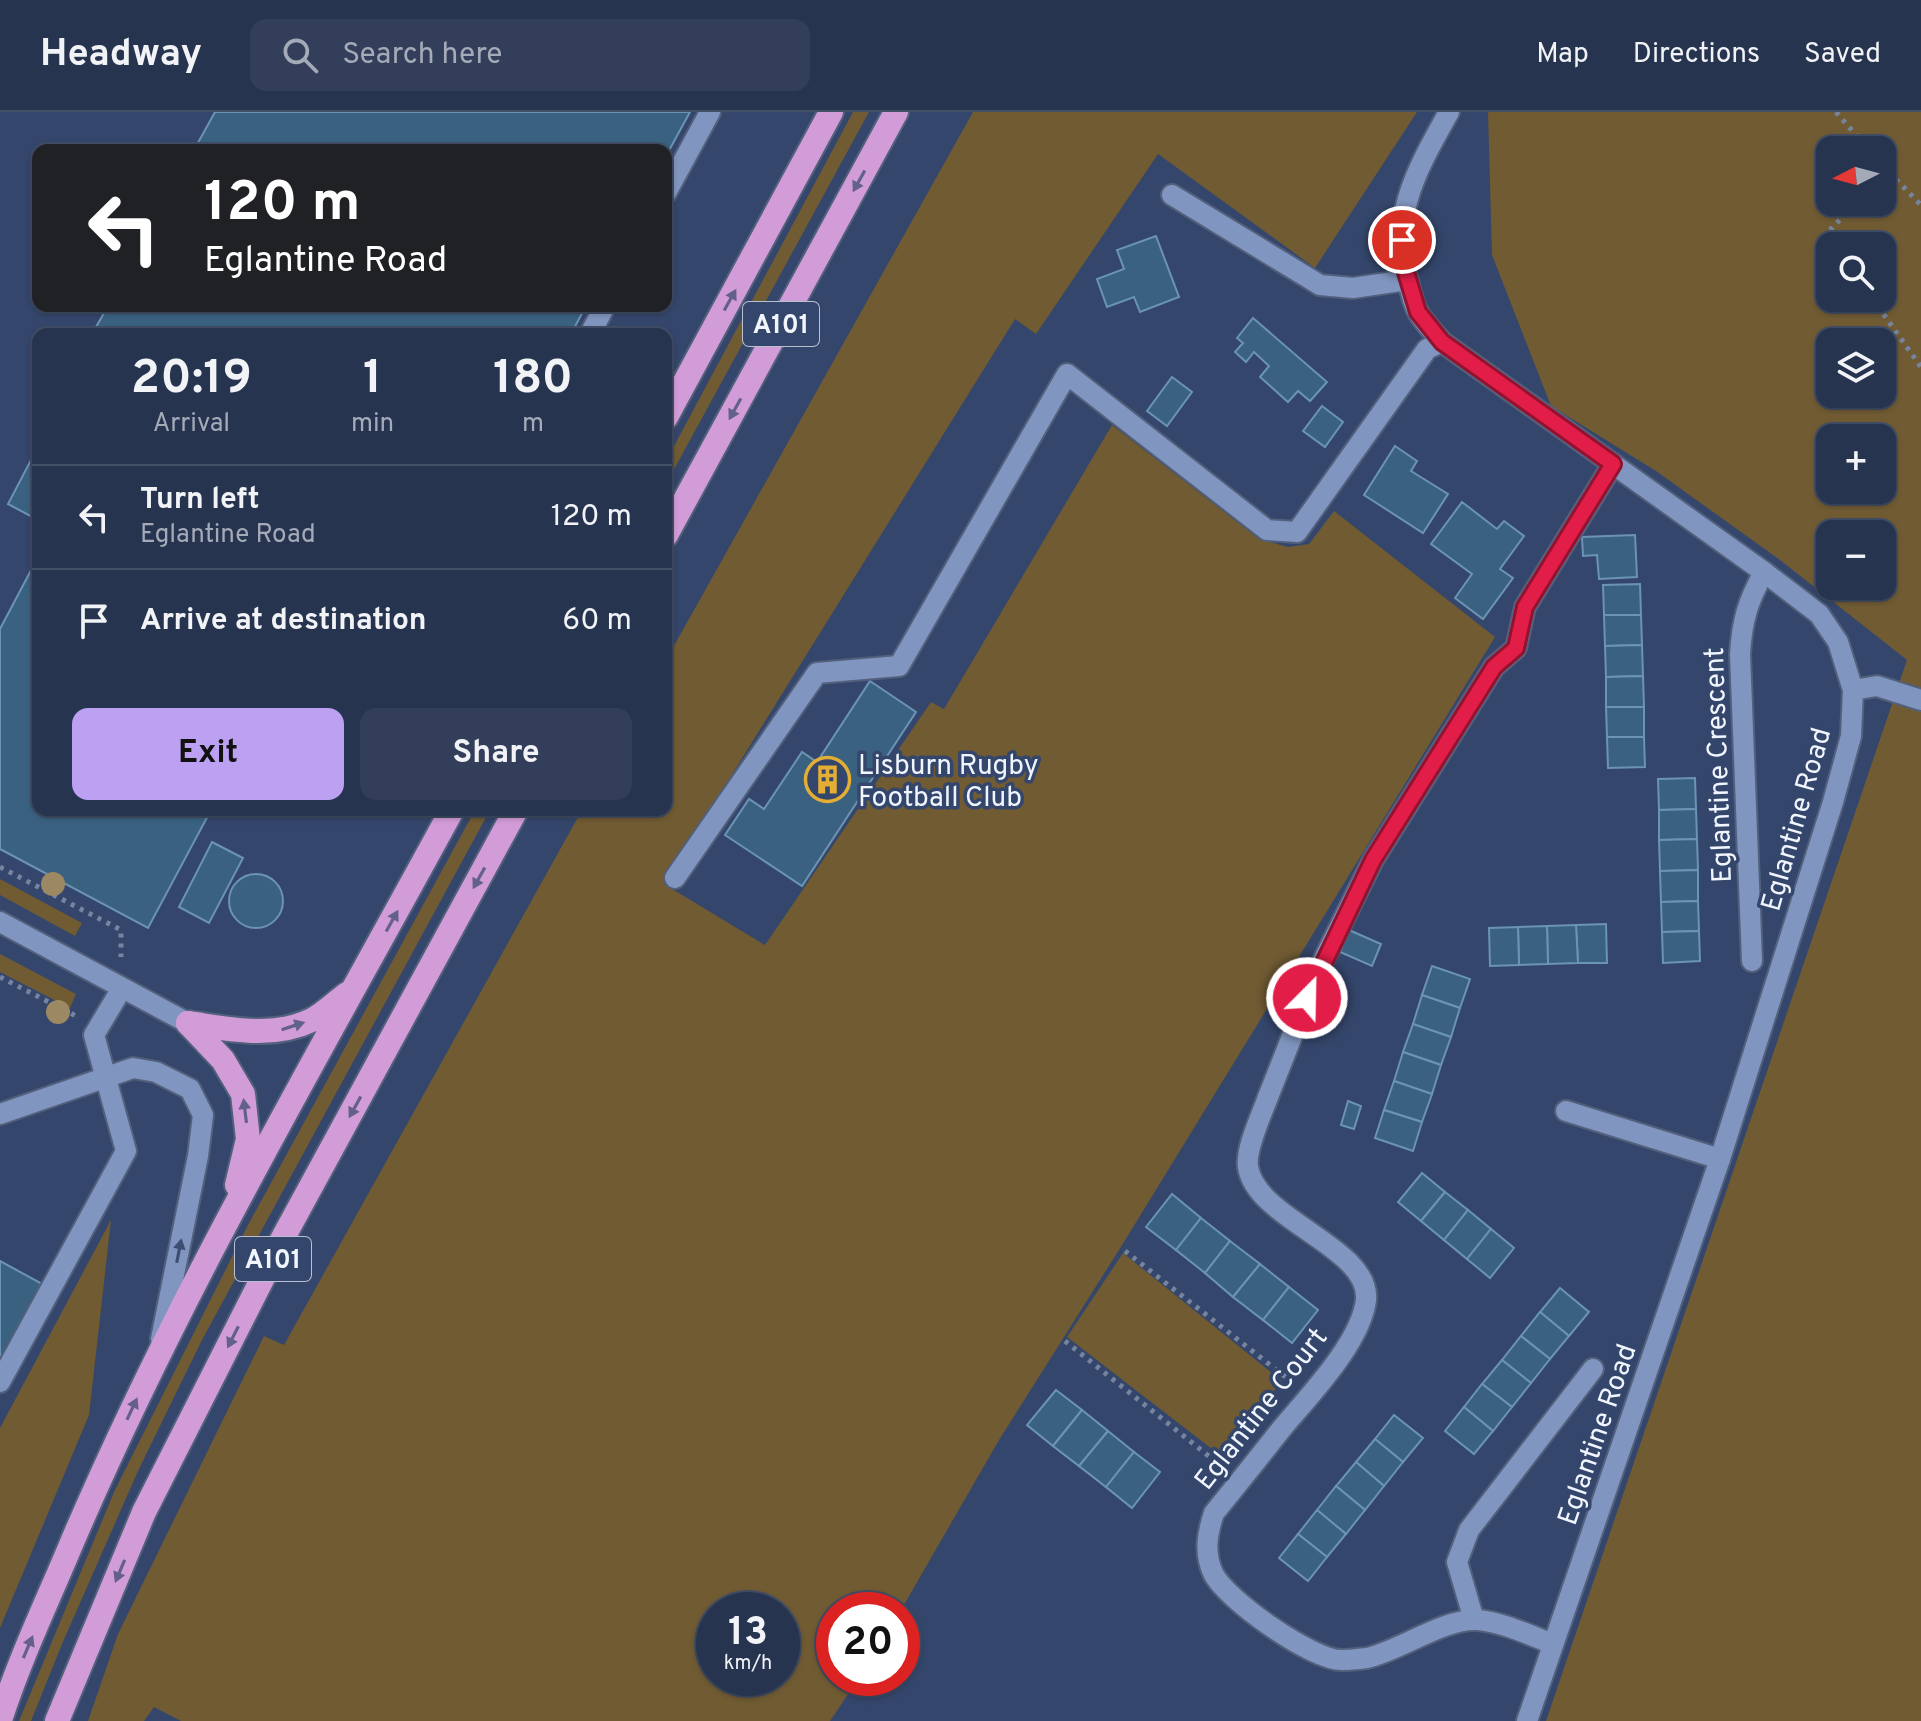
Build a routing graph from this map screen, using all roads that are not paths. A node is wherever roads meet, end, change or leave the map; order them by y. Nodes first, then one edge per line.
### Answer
1 (710, 112) edge
2 (831, 112) edge
3 (896, 112) edge
4 (1449, 112) edge
5 (672, 182) edge
6 (1172, 195) dead end
7 (1407, 280) junction
8 (1442, 342) junction
9 (672, 406) edge
10 (1613, 464) junction
11 (672, 524) edge
12 (1764, 572) junction
13 (1853, 690) junction
14 (1921, 700) edge
15 (449, 816) edge
16 (513, 816) edge
17 (675, 878) dead end
18 (0, 922) edge
19 (1752, 961) dead end
20 (122, 988) junction
21 (354, 989) junction
22 (188, 1023) junction
23 (105, 1077) junction
24 (1566, 1111) dead end
25 (0, 1114) edge
26 (1720, 1159) junction
27 (230, 1215) junction
28 (158, 1355) junction
29 (1593, 1369) dead end
30 (0, 1382) edge
31 (1474, 1620) junction
32 (1553, 1644) junction
33 (0, 1720) edge
34 (57, 1721) edge
35 (1527, 1721) edge

1 - 5 street
9 -> 2 highway, A101
3 -> 11 highway, A101
4 - 7 street, Eglantine Road
6 - 7 street
7 - 8 street, Eglantine Road
8 - 10 street, Eglantine Road
8 - 17 street
10 - 12 street, Eglantine Road
10 - 31 street, Eglantine Court
12 - 13 street, Eglantine Road
12 - 19 street, Eglantine Crescent
13 - 14 street
13 - 26 street, Eglantine Road
21 -> 15 highway, A101
16 -> 34 highway, A101
18 - 20 street
20 - 22 street
20 - 23 street
22 -> 21 highway
21 - 27 highway, A101
27 -> 22 highway
23 - 25 street
28 -> 23 street
23 - 30 street
24 - 26 street
26 - 32 street, Eglantine Road
27 - 28 highway, A101
33 -> 28 highway, A101
29 - 31 street
31 - 32 street, Eglantine Court
32 - 35 street, Eglantine Road

